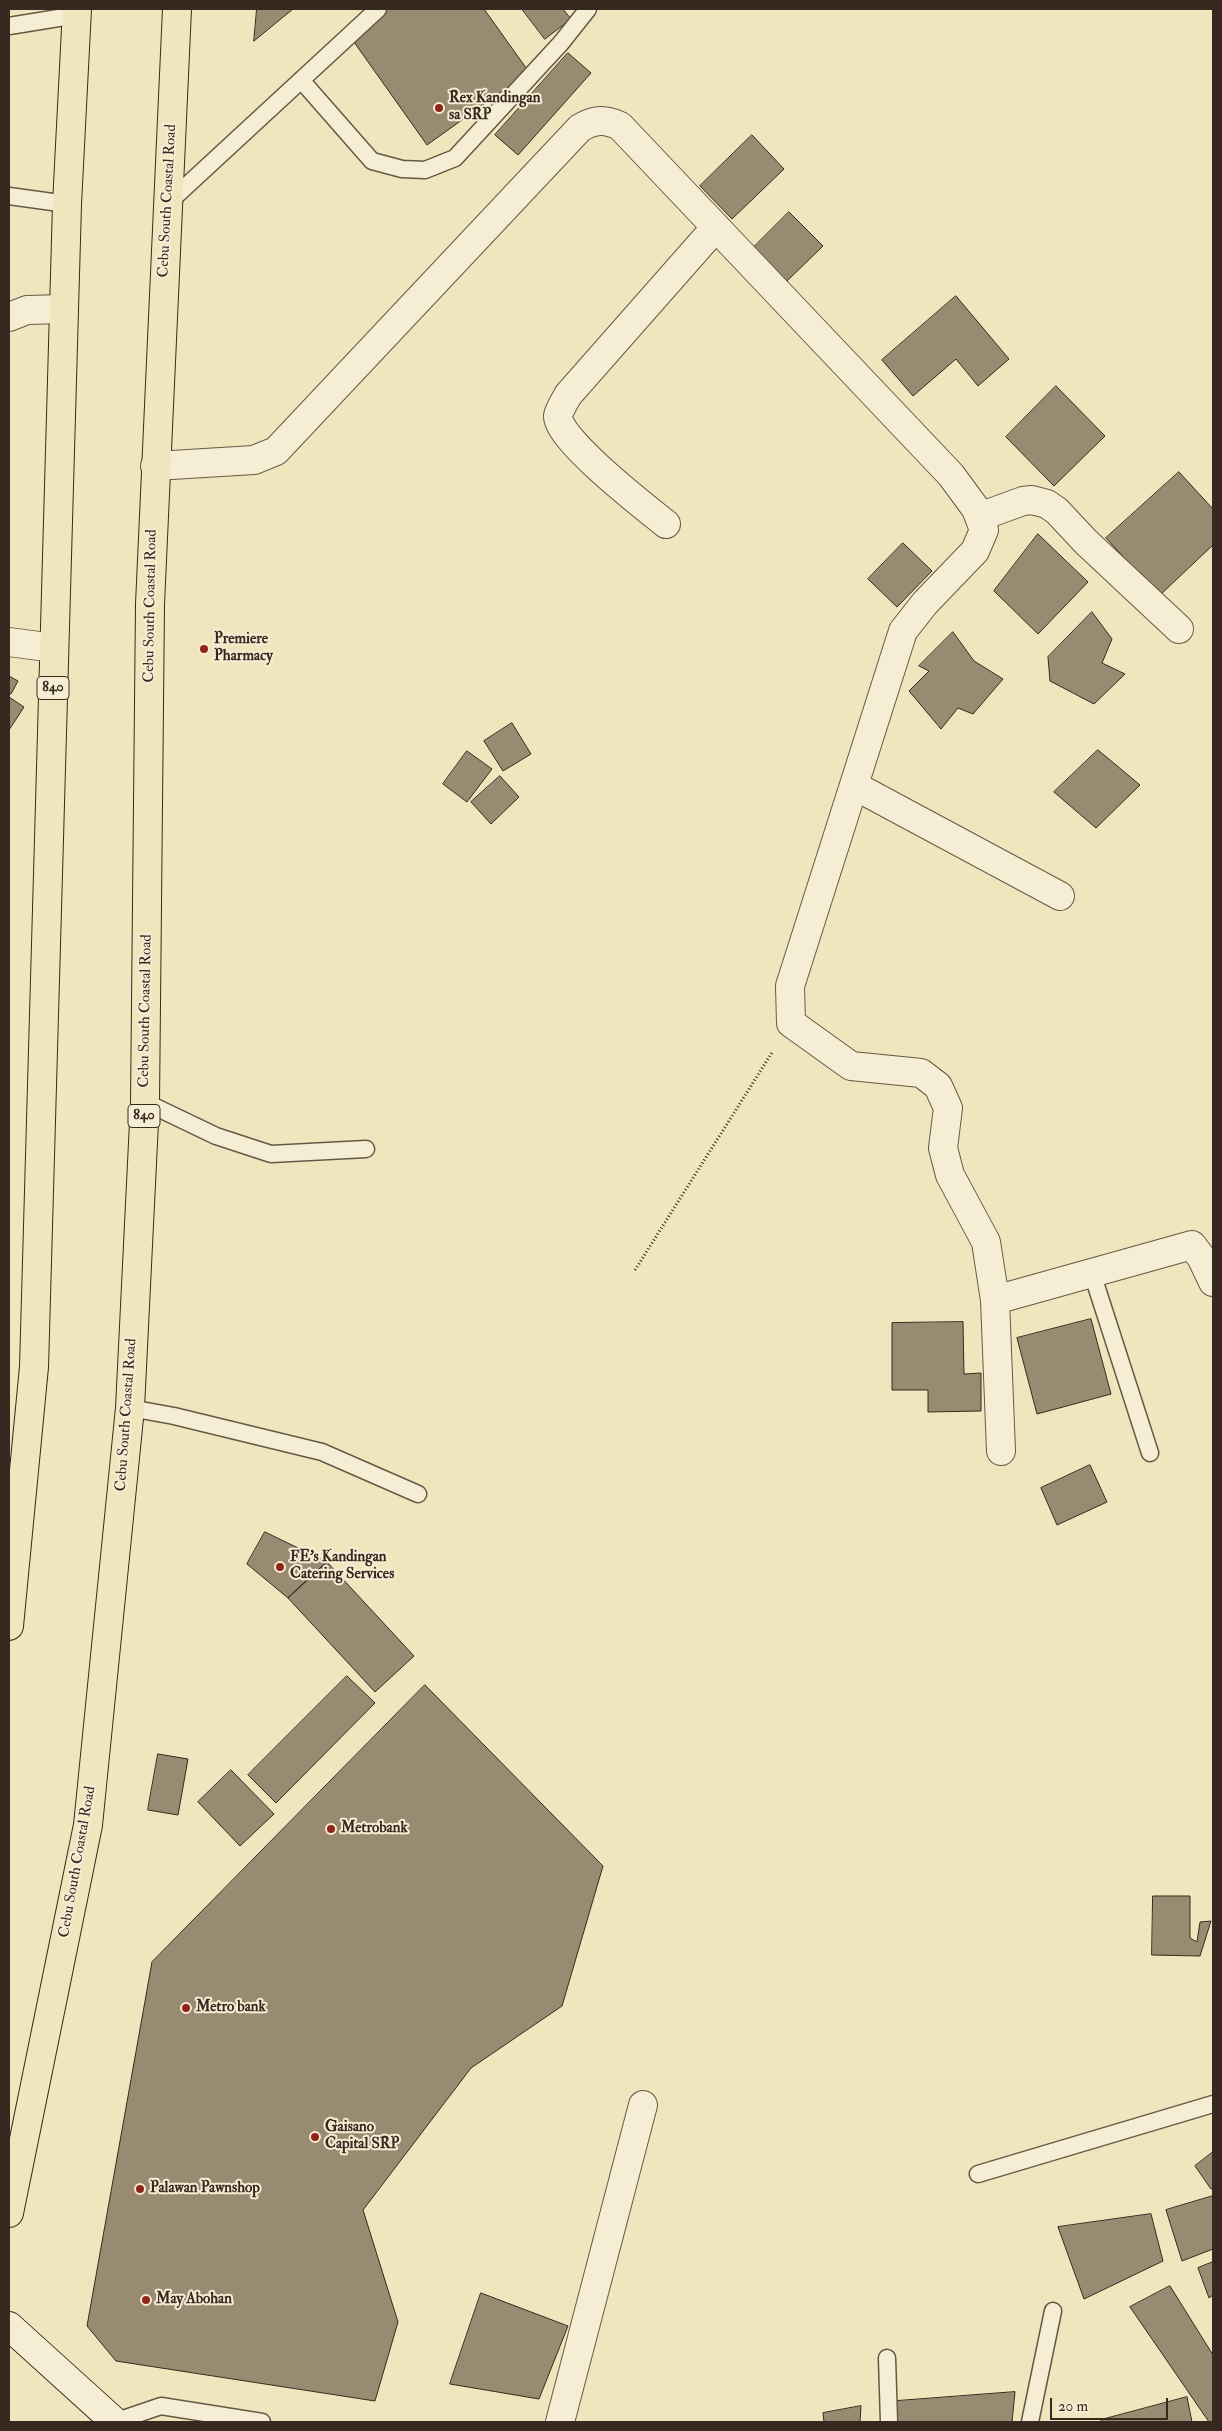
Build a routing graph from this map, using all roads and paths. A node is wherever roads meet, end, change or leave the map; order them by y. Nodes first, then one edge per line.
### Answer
1 (177, 9) edge
2 (378, 9) edge
3 (588, 9) edge
4 (77, 12) edge
5 (9, 26) edge
6 (301, 80) junction
7 (9, 196) edge
8 (168, 203) junction
9 (67, 204) junction
10 (716, 227) junction
11 (64, 309) junction
12 (9, 317) edge
13 (155, 466) junction
14 (979, 517) junction
15 (666, 524) dead end
16 (1179, 628) dead end
17 (9, 642) edge
18 (54, 648) junction
19 (855, 786) junction
20 (1060, 896) dead end
21 (790, 1023) junction
22 (145, 1102) junction
23 (366, 1149) dead end
24 (635, 1270) dead end
25 (1092, 1273) junction
26 (1213, 1282) edge
27 (995, 1300) junction
28 (130, 1408) junction
29 (1001, 1451) dead end
30 (1150, 1453) dead end
31 (418, 1494) dead end
32 (13, 1530) edge
33 (9, 1626) edge
34 (1213, 2104) edge
35 (643, 2105) dead end
36 (978, 2174) dead end
37 (9, 2213) edge
38 (1053, 2311) dead end
39 (9, 2326) edge
40 (887, 2358) dead end
41 (114, 2422) edge
42 (262, 2422) edge
43 (560, 2422) edge
44 (889, 2422) edge
45 (1030, 2422) edge

1 - 8 highway, Cebu South Coastal Road / 840
2 - 6 lane
3 - 6 lane
4 - 5 lane
4 - 9 highway, 840
6 - 8 lane
7 - 9 lane
8 - 13 highway, Cebu South Coastal Road / 840
9 - 11 highway, 840
10 - 13 street
10 - 14 street
10 - 15 street
11 - 12 street
11 - 18 highway, 840
13 - 22 highway, Cebu South Coastal Road / 840
14 - 16 street
14 - 19 street
17 - 18 street
18 - 32 highway, 840
19 - 20 street
19 - 21 street
21 - 24 path
21 - 27 street
22 - 23 lane
22 - 28 highway, Cebu South Coastal Road / 840
25 - 26 street
25 - 27 street
25 - 30 lane
27 - 29 street
28 - 31 lane
28 - 37 highway, Cebu South Coastal Road / 840
32 - 33 highway, 840
34 - 36 lane
35 - 43 street
38 - 45 lane
39 - 41 street
40 - 44 lane
41 - 42 lane

